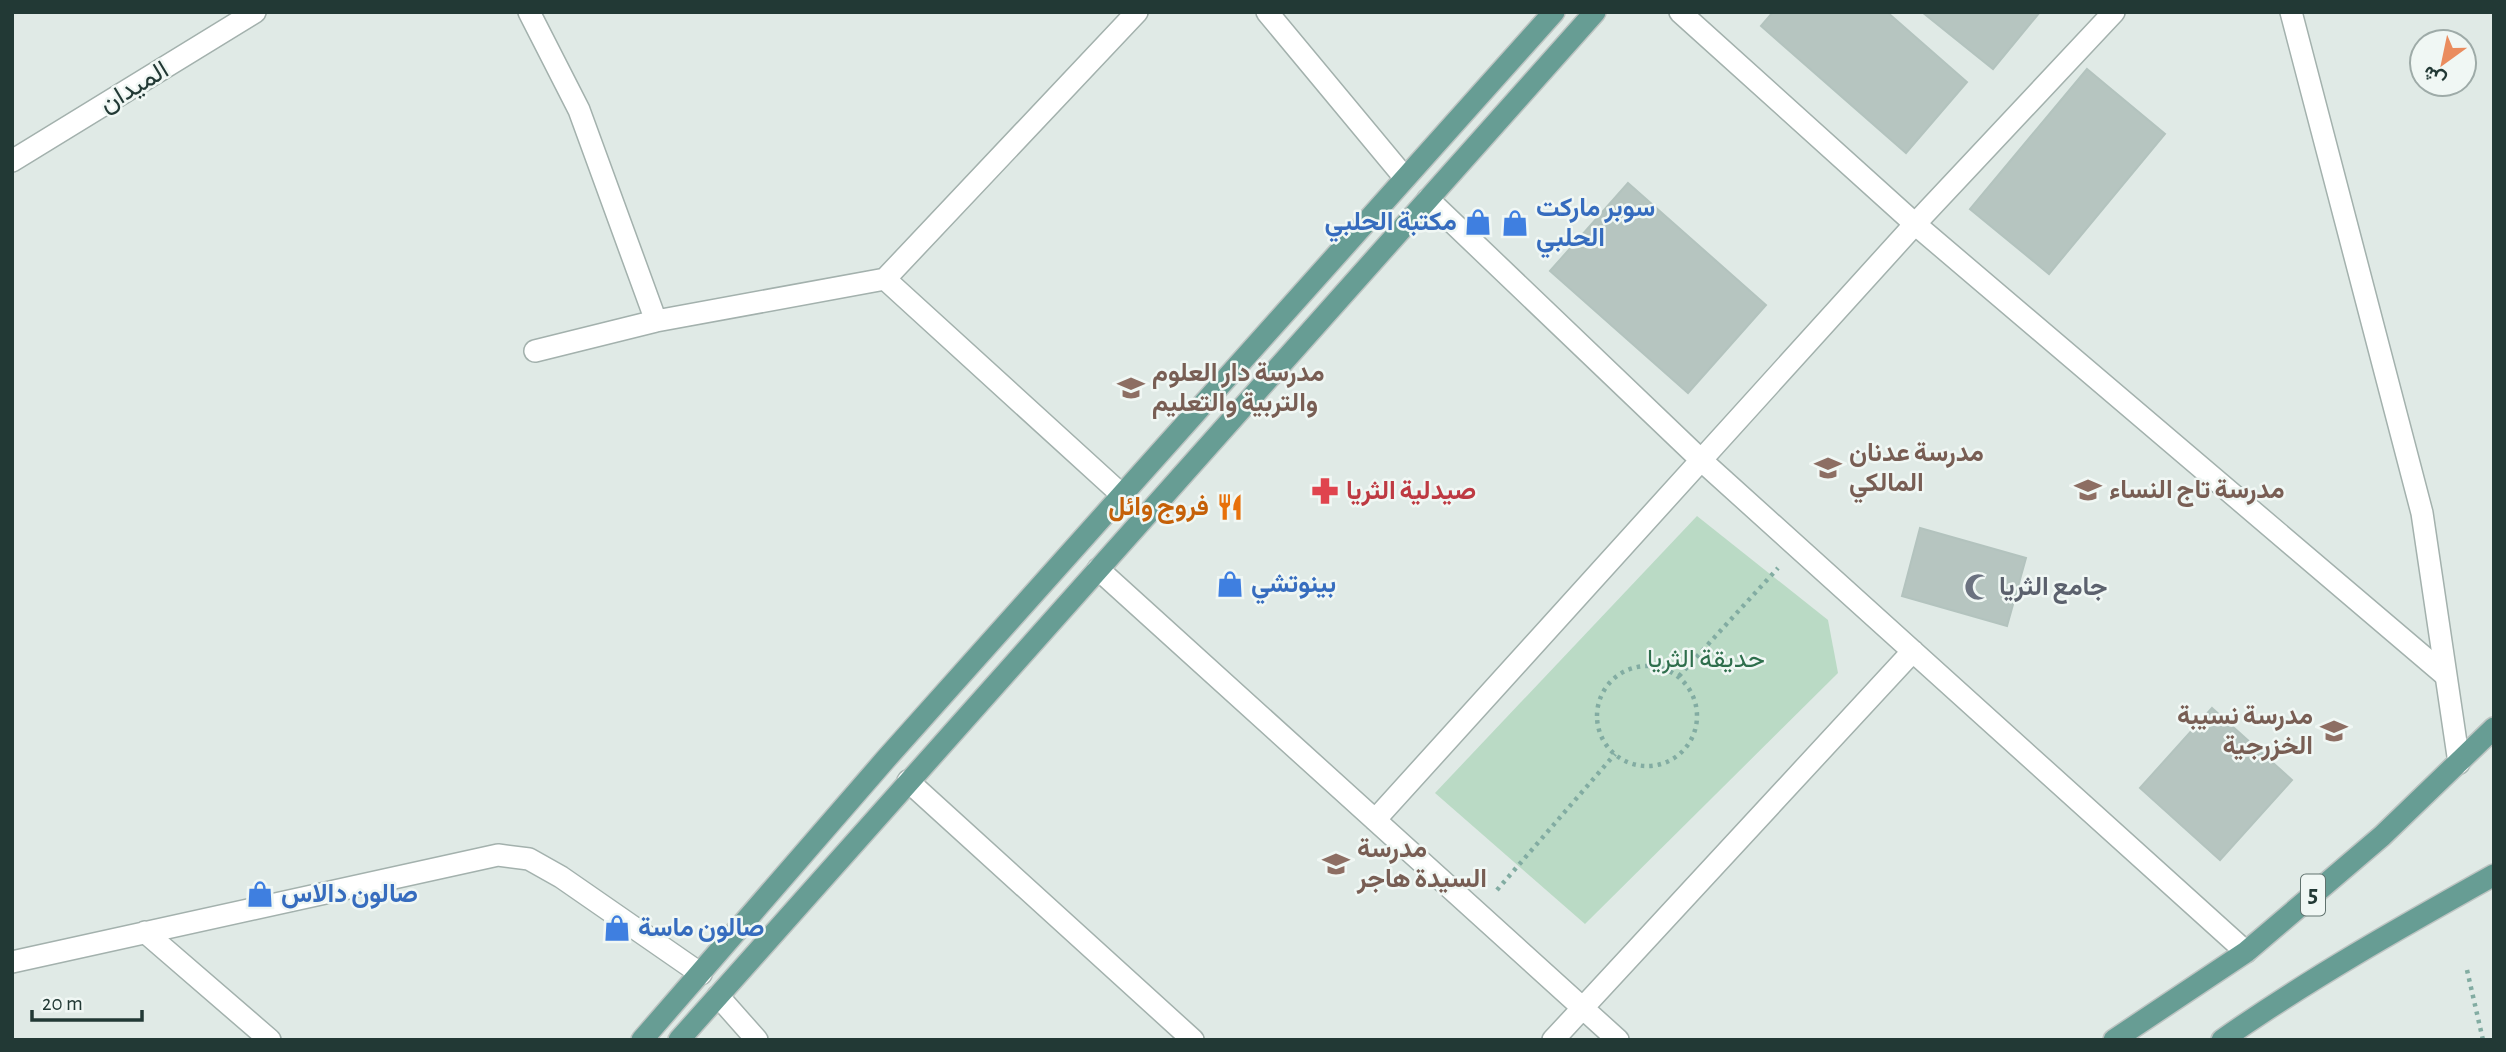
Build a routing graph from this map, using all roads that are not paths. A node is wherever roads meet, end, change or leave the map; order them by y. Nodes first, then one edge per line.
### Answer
1 (255, 12) edge
2 (529, 12) edge
3 (1137, 12) edge
4 (1267, 12) edge
5 (1554, 12) edge
6 (1595, 12) edge
7 (1680, 12) edge
8 (2114, 12) edge
9 (2291, 12) edge
10 (12, 161) edge
11 (1405, 178) junction
12 (1428, 200) junction
13 (1915, 224) junction
14 (885, 279) junction
15 (656, 321) junction
16 (535, 351) dead end
17 (1701, 460) junction
18 (1122, 495) junction
19 (1098, 569) junction
20 (1913, 651) junction
21 (2445, 675) junction
22 (2494, 728) edge
23 (2459, 763) junction
24 (908, 781) junction
25 (1375, 820) junction
26 (2494, 875) edge
27 (145, 932) junction
28 (2246, 952) junction
29 (12, 962) edge
30 (701, 974) junction
31 (718, 996) junction
32 (1582, 1006) junction
33 (270, 1040) edge
34 (642, 1040) edge
35 (679, 1040) edge
36 (757, 1040) edge
37 (1193, 1040) edge
38 (1553, 1040) edge
39 (1618, 1040) edge
40 (2114, 1040) edge
41 (2222, 1040) edge

1 - 10 street, الميدان
2 - 15 street
3 - 14 street
4 - 11 street
5 - 11 main road
6 - 12 main road
7 - 13 street
8 - 13 street
9 - 21 street
11 - 18 main road
12 - 17 street
12 - 19 main road
13 - 17 street
13 - 21 street
14 - 15 street
14 - 18 street
15 - 16 street
17 - 20 street
17 - 25 street
18 - 30 main road
19 - 24 main road
19 - 25 street
20 - 28 street
20 - 32 street
21 - 23 street
22 - 23 main road, 5
23 - 28 main road, 5
24 - 31 main road
24 - 37 street
25 - 32 street
26 - 41 main road
27 - 29 street
27 - 30 street
27 - 33 street
28 - 40 main road, 5
30 - 34 main road
31 - 35 main road
31 - 36 street
32 - 38 street
32 - 39 street

